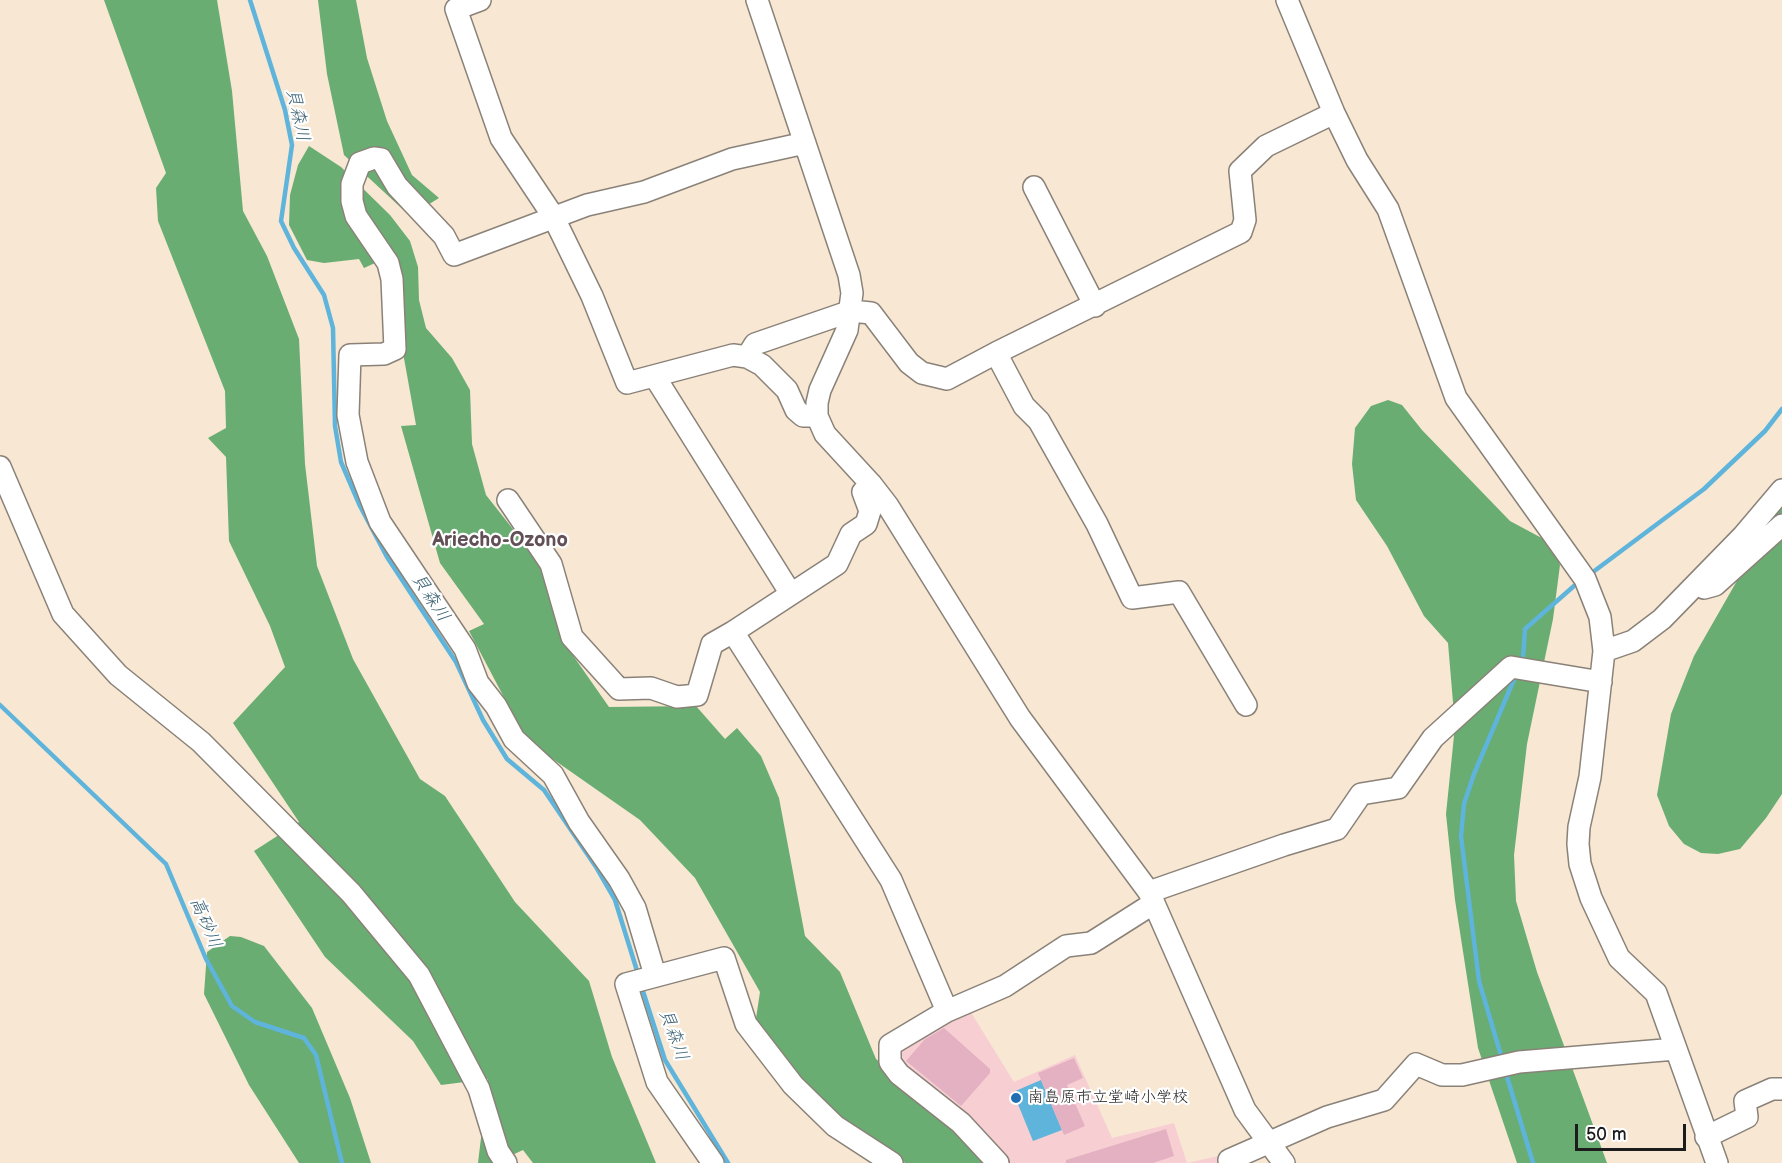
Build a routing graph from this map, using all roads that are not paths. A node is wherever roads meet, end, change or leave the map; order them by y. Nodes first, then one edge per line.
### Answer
1 (480, 0) edge
2 (757, 0) edge
3 (1287, 0) edge
4 (1334, 113) junction
5 (805, 143) junction
6 (1034, 187) dead end
7 (553, 216) junction
8 (1095, 306) junction
9 (851, 311) junction
10 (996, 353) junction
11 (747, 357) junction
12 (655, 377) junction
13 (817, 416) junction
14 (0, 467) edge
15 (871, 484) junction
16 (1782, 490) edge
17 (508, 500) dead end
18 (1782, 525) edge
19 (1691, 591) junction
20 (791, 594) junction
21 (733, 632) junction
22 (1604, 651) junction
23 (1601, 682) junction
24 (1246, 705) dead end
25 (1151, 898) junction
26 (645, 978) junction
27 (947, 1011) junction
28 (1676, 1049) junction
29 (1782, 1089) edge
30 (1706, 1137) junction
31 (1268, 1143) junction
32 (1230, 1160) dead end
33 (506, 1163) edge
34 (713, 1163) edge
35 (892, 1163) edge
36 (998, 1163) edge
37 (1284, 1163) edge
38 (1717, 1163) edge

1 - 7 street
2 - 5 street
3 - 4 street
4 - 8 street
4 - 22 street
5 - 7 street
5 - 9 street
6 - 8 street
7 - 12 street
7 - 26 street
8 - 10 street
9 - 10 street
9 - 11 street
9 - 13 street
10 - 24 street
11 - 12 street
11 - 13 street
12 - 20 street
13 - 15 street
14 - 33 street
15 - 20 street
15 - 25 street
16 - 19 street
17 - 21 street
18 - 19 street
19 - 22 street
20 - 21 street
21 - 27 street
22 - 23 street
23 - 25 street
23 - 28 street
25 - 27 street
25 - 31 street
26 - 34 street
26 - 35 street
27 - 36 street
28 - 30 street
28 - 31 street
29 - 30 street
30 - 38 street
31 - 32 street
31 - 37 street

